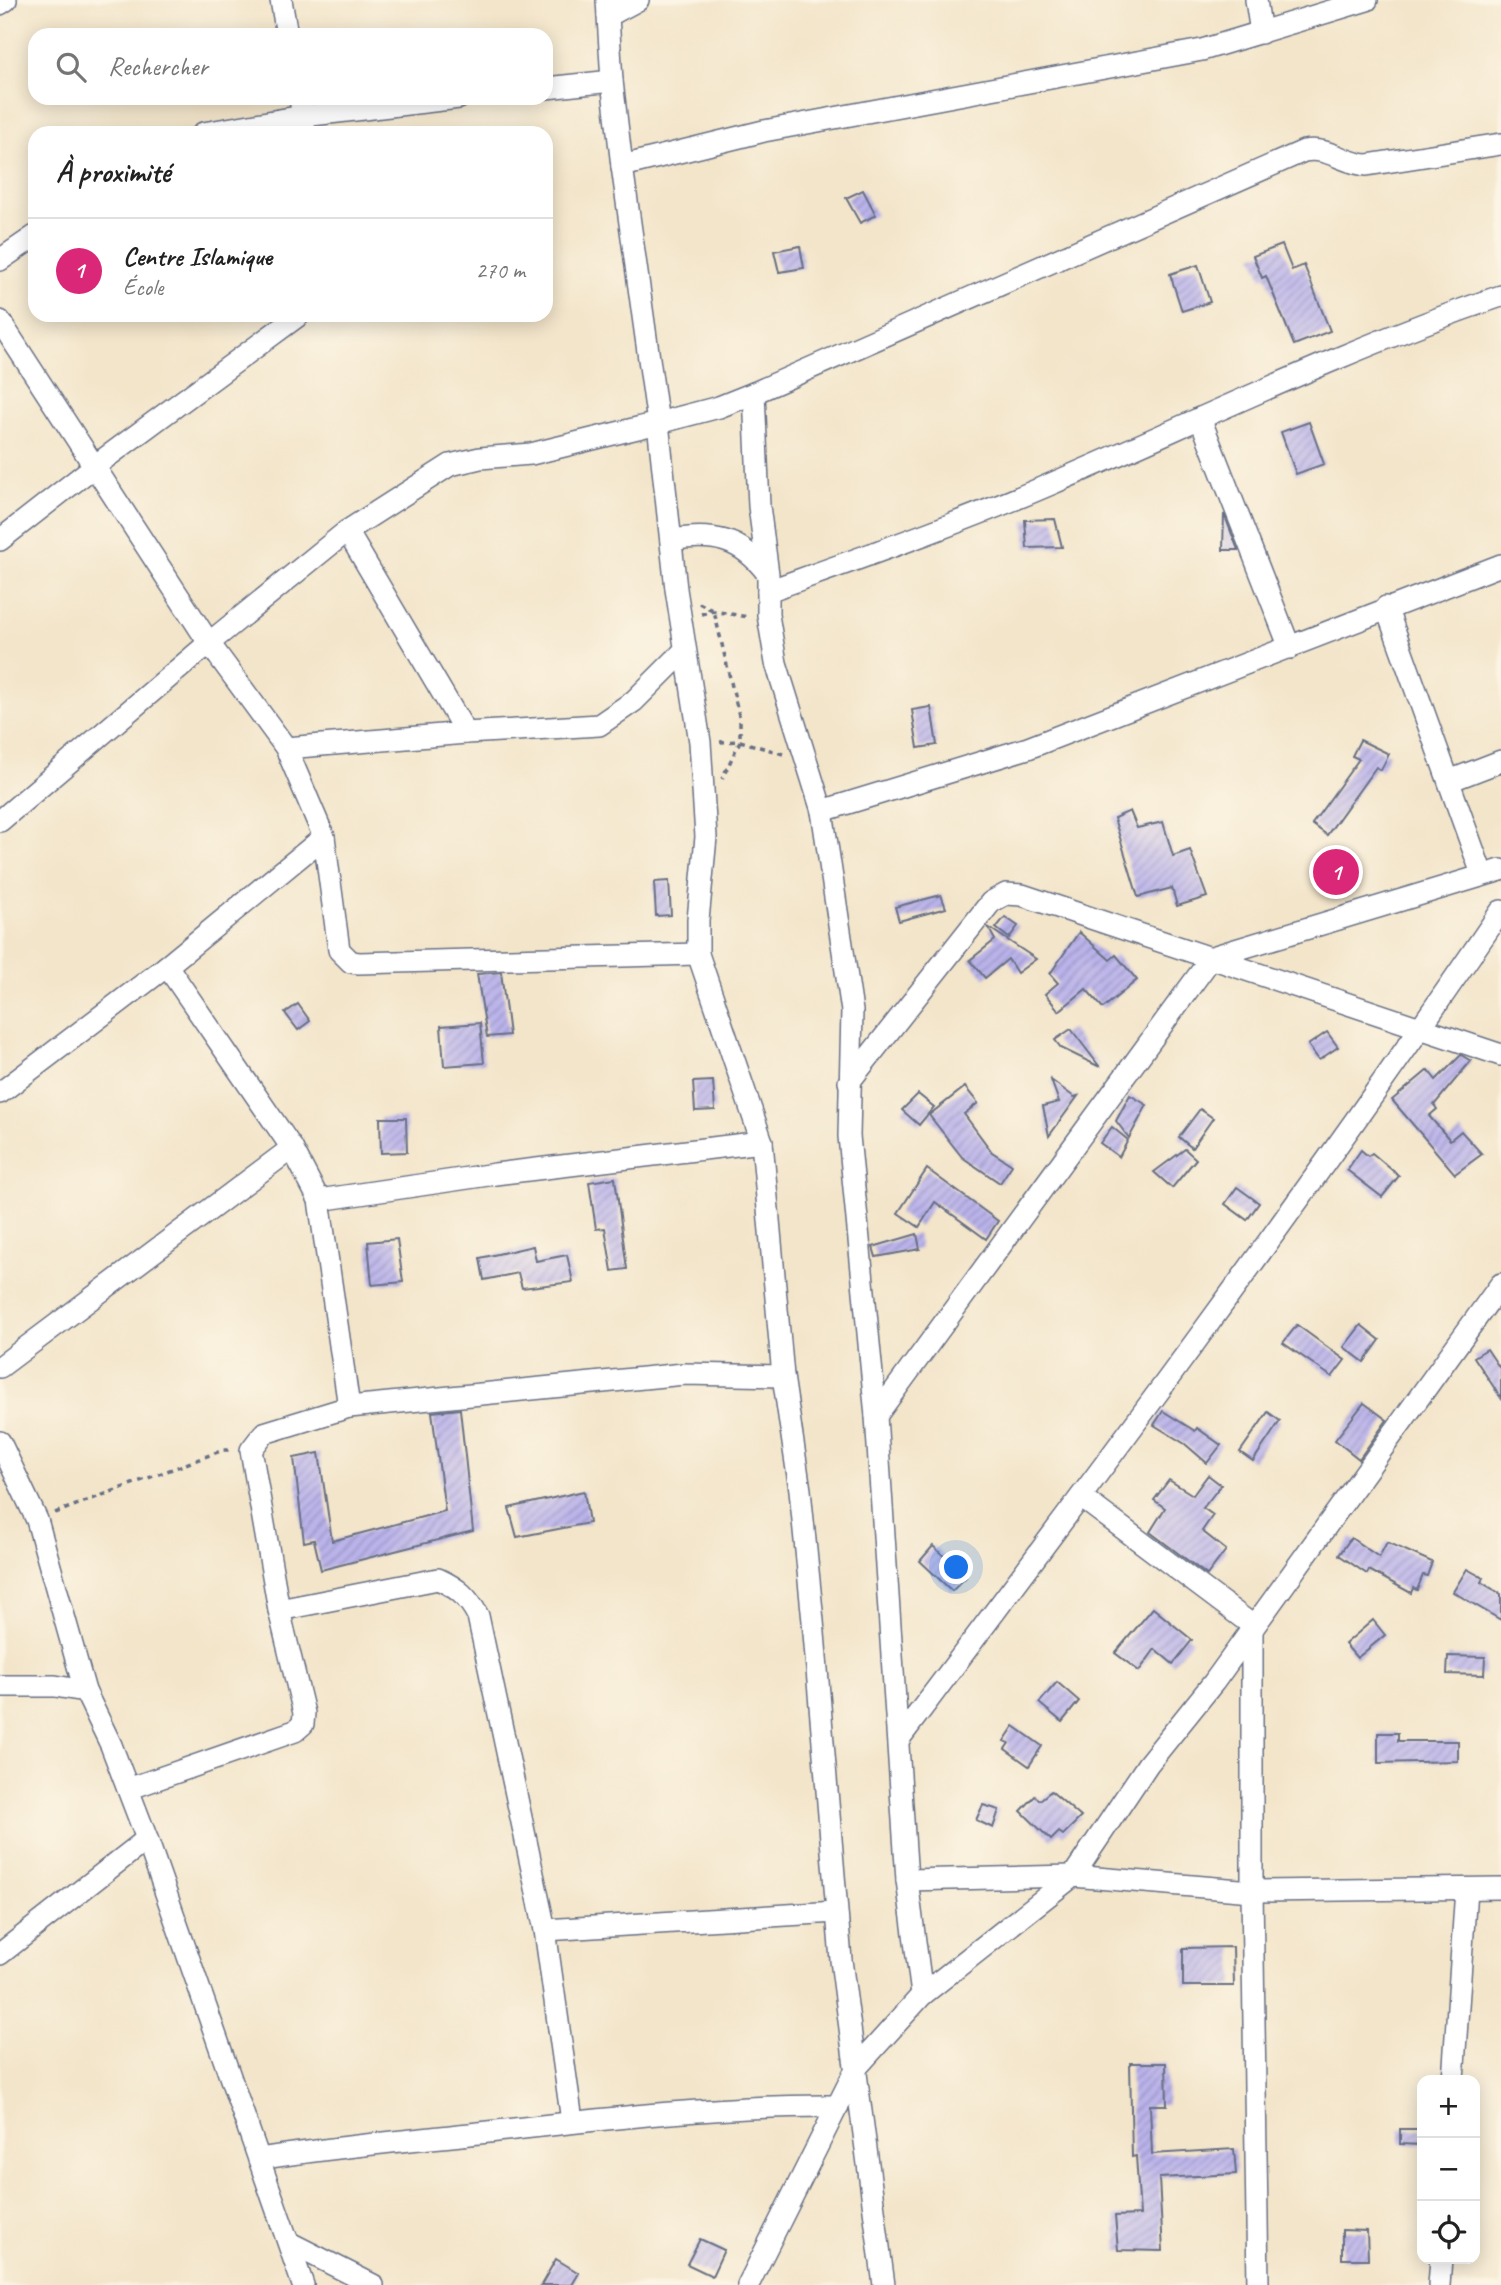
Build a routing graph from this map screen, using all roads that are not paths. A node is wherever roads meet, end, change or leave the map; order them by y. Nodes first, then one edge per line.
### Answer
1 (6, 0) edge
2 (281, 0) edge
3 (638, 0) edge
4 (1256, 0) edge
5 (1367, 0) edge
6 (0, 4) edge
7 (608, 8) edge
8 (286, 28) edge
9 (1261, 33) junction
10 (612, 81) junction
11 (553, 87) edge
12 (398, 105) edge
13 (303, 116) edge
14 (244, 126) edge
15 (1501, 144) edge
16 (622, 166) junction
17 (28, 241) edge
18 (0, 260) edge
19 (1501, 296) edge
20 (0, 321) edge
21 (290, 322) edge
22 (754, 393) junction
23 (1200, 418) junction
24 (658, 423) junction
25 (96, 465) junction
26 (347, 531) junction
27 (0, 540) edge
28 (672, 540) junction
29 (1501, 565) edge
30 (768, 583) junction
31 (1386, 607) junction
32 (209, 643) junction
33 (1290, 648) junction
34 (685, 650) junction
35 (466, 733) junction
36 (286, 748) junction
37 (1501, 761) edge
38 (1448, 781) junction
39 (822, 811) junction
40 (0, 821) edge
41 (324, 837) junction
42 (1492, 872) edge
43 (1501, 911) edge
44 (698, 954) junction
45 (1212, 957) junction
46 (167, 966) junction
47 (1422, 1028) junction
48 (1501, 1055) edge
49 (849, 1082) junction
50 (0, 1093) edge
51 (762, 1142) junction
52 (292, 1148) junction
53 (319, 1200) junction
54 (1501, 1284) edge
55 (0, 1367) edge
56 (783, 1376) junction
57 (349, 1407) junction
58 (876, 1416) junction
59 (0, 1443) edge
60 (1081, 1497) junction
61 (279, 1610) junction
62 (1252, 1625) junction
63 (0, 1686) edge
64 (85, 1690) junction
65 (898, 1739) junction
66 (128, 1789) junction
67 (147, 1839) junction
68 (1073, 1876) junction
69 (907, 1880) junction
70 (1501, 1888) edge
71 (1466, 1889) junction
72 (1252, 1891) junction
73 (836, 1912) junction
74 (545, 1930) junction
75 (0, 1954) edge
76 (922, 1995) junction
77 (857, 2067) junction
78 (1453, 2075) edge
79 (838, 2106) junction
80 (572, 2121) junction
81 (259, 2159) junction
82 (290, 2243) junction
83 (1441, 2264) edge
84 (303, 2285) edge
85 (373, 2285) edge
86 (748, 2285) edge
87 (884, 2285) edge
88 (1258, 2285) edge
89 (1439, 2285) edge

1 - 6 street
2 - 8 street
3 - 7 street
4 - 9 street
5 - 9 street
7 - 10 street
9 - 16 street
10 - 11 street
10 - 16 street
12 - 13 street
13 - 14 street
15 - 22 street
16 - 24 street
17 - 18 street
19 - 23 street
20 - 25 street
21 - 25 street
22 - 24 street
22 - 30 street
23 - 30 street
23 - 33 street
24 - 26 street
24 - 28 street
25 - 27 street
25 - 32 street
26 - 32 street
26 - 35 street
28 - 30 street
28 - 34 street
29 - 31 street
30 - 39 street
31 - 33 street
31 - 38 street
32 - 36 street
32 - 40 street
33 - 39 street
34 - 35 street
34 - 44 street
35 - 36 street
36 - 41 street
37 - 38 street
38 - 42 street
39 - 49 street
41 - 44 street
41 - 46 street
42 - 45 street
43 - 47 street
44 - 51 street
45 - 47 street
45 - 49 street
45 - 58 street
46 - 50 street
46 - 52 street
47 - 48 street
47 - 60 street
49 - 58 street
51 - 53 street
51 - 56 street
52 - 53 street
52 - 55 street
53 - 57 street
54 - 62 street
56 - 57 street
56 - 73 street
57 - 61 street
58 - 65 street
59 - 64 street
60 - 62 street
60 - 65 street
61 - 66 street
61 - 74 street
62 - 68 street
62 - 72 street
63 - 64 street
64 - 66 street
65 - 69 street
66 - 67 street
67 - 75 street
67 - 81 street
68 - 69 street
68 - 72 street
68 - 76 street
69 - 76 street
70 - 71 street
71 - 72 street
71 - 78 street
72 - 88 street
73 - 74 street
73 - 77 street
74 - 80 street
76 - 77 street
77 - 79 street
77 - 87 street
79 - 80 street
79 - 86 street
80 - 81 street
81 - 82 street
82 - 84 street
82 - 85 street
83 - 89 street

